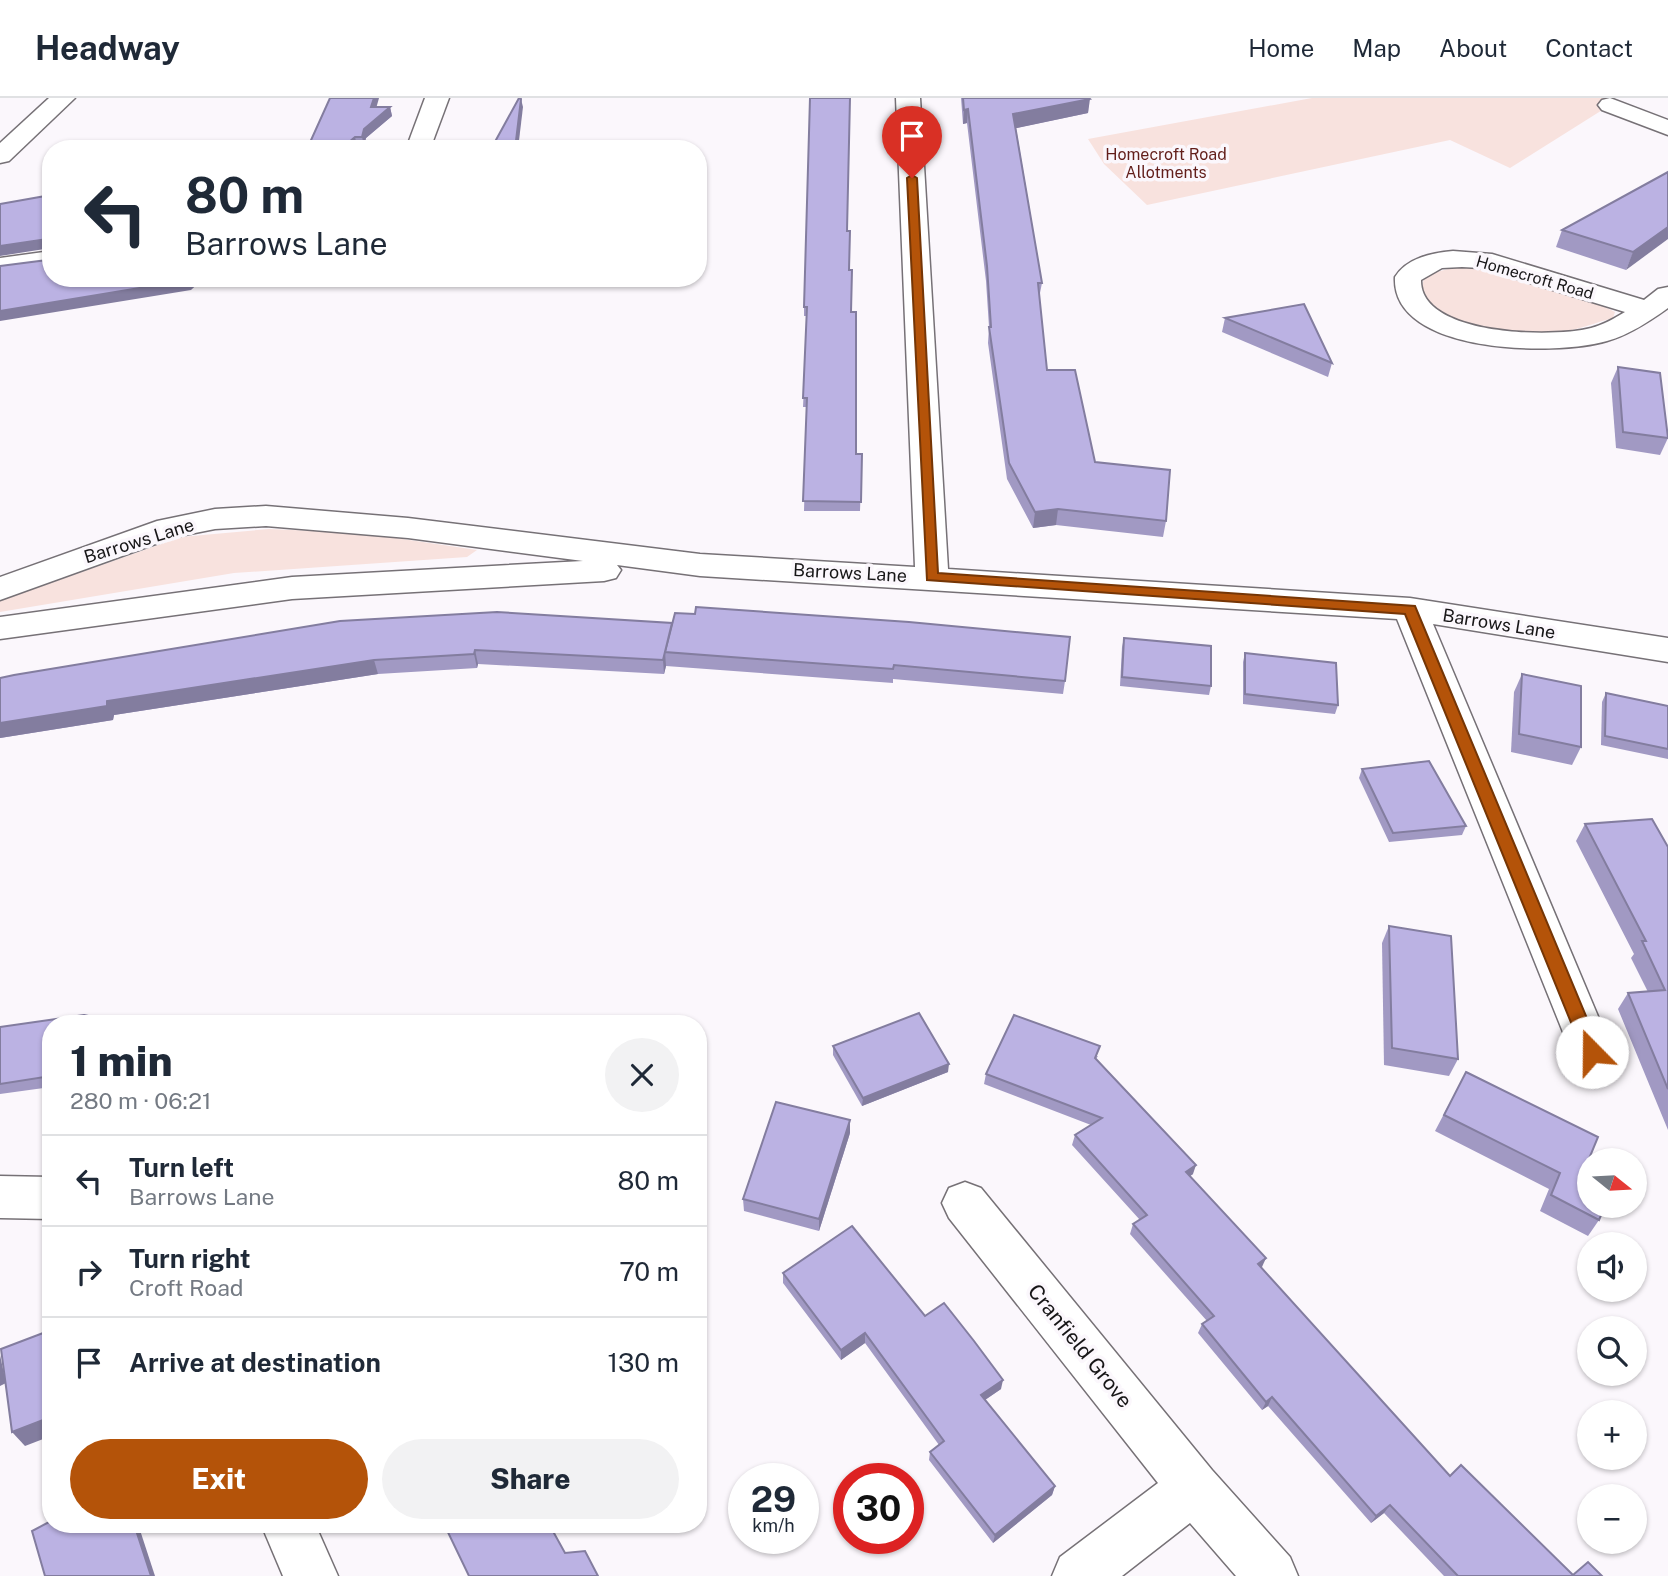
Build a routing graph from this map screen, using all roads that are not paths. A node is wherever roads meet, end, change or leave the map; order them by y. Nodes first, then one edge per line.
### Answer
1 (63, 98) edge
2 (437, 98) edge
3 (908, 98) edge
4 (1610, 105) dead end
5 (1668, 128) edge
6 (421, 140) edge
7 (0, 156) edge
8 (42, 260) edge
9 (0, 267) edge
10 (1658, 303) edge
11 (701, 565) junction
12 (932, 577) junction
13 (0, 589) edge
14 (1410, 609) junction
15 (0, 628) edge
16 (1668, 650) edge
17 (1592, 1052) dead end
18 (0, 1197) edge
19 (42, 1198) edge
20 (965, 1203) dead end
21 (1194, 1488) junction
22 (292, 1533) edge
23 (311, 1576) edge
24 (1079, 1576) edge
25 (1271, 1576) edge

1 - 7 street
2 - 6 street
3 - 12 street
4 - 5 street
8 - 9 street
10 - 10 street, Homecroft Road
11 - 12 street, Barrows Lane
11 - 13 street, Barrows Lane
11 - 15 street, Barrows Lane
12 - 14 street, Barrows Lane
14 - 16 street, Barrows Lane
14 - 17 street
18 - 19 street
20 - 21 street, Cranfield Grove
21 - 24 street
21 - 25 street, Cranfield Grove
22 - 23 street

